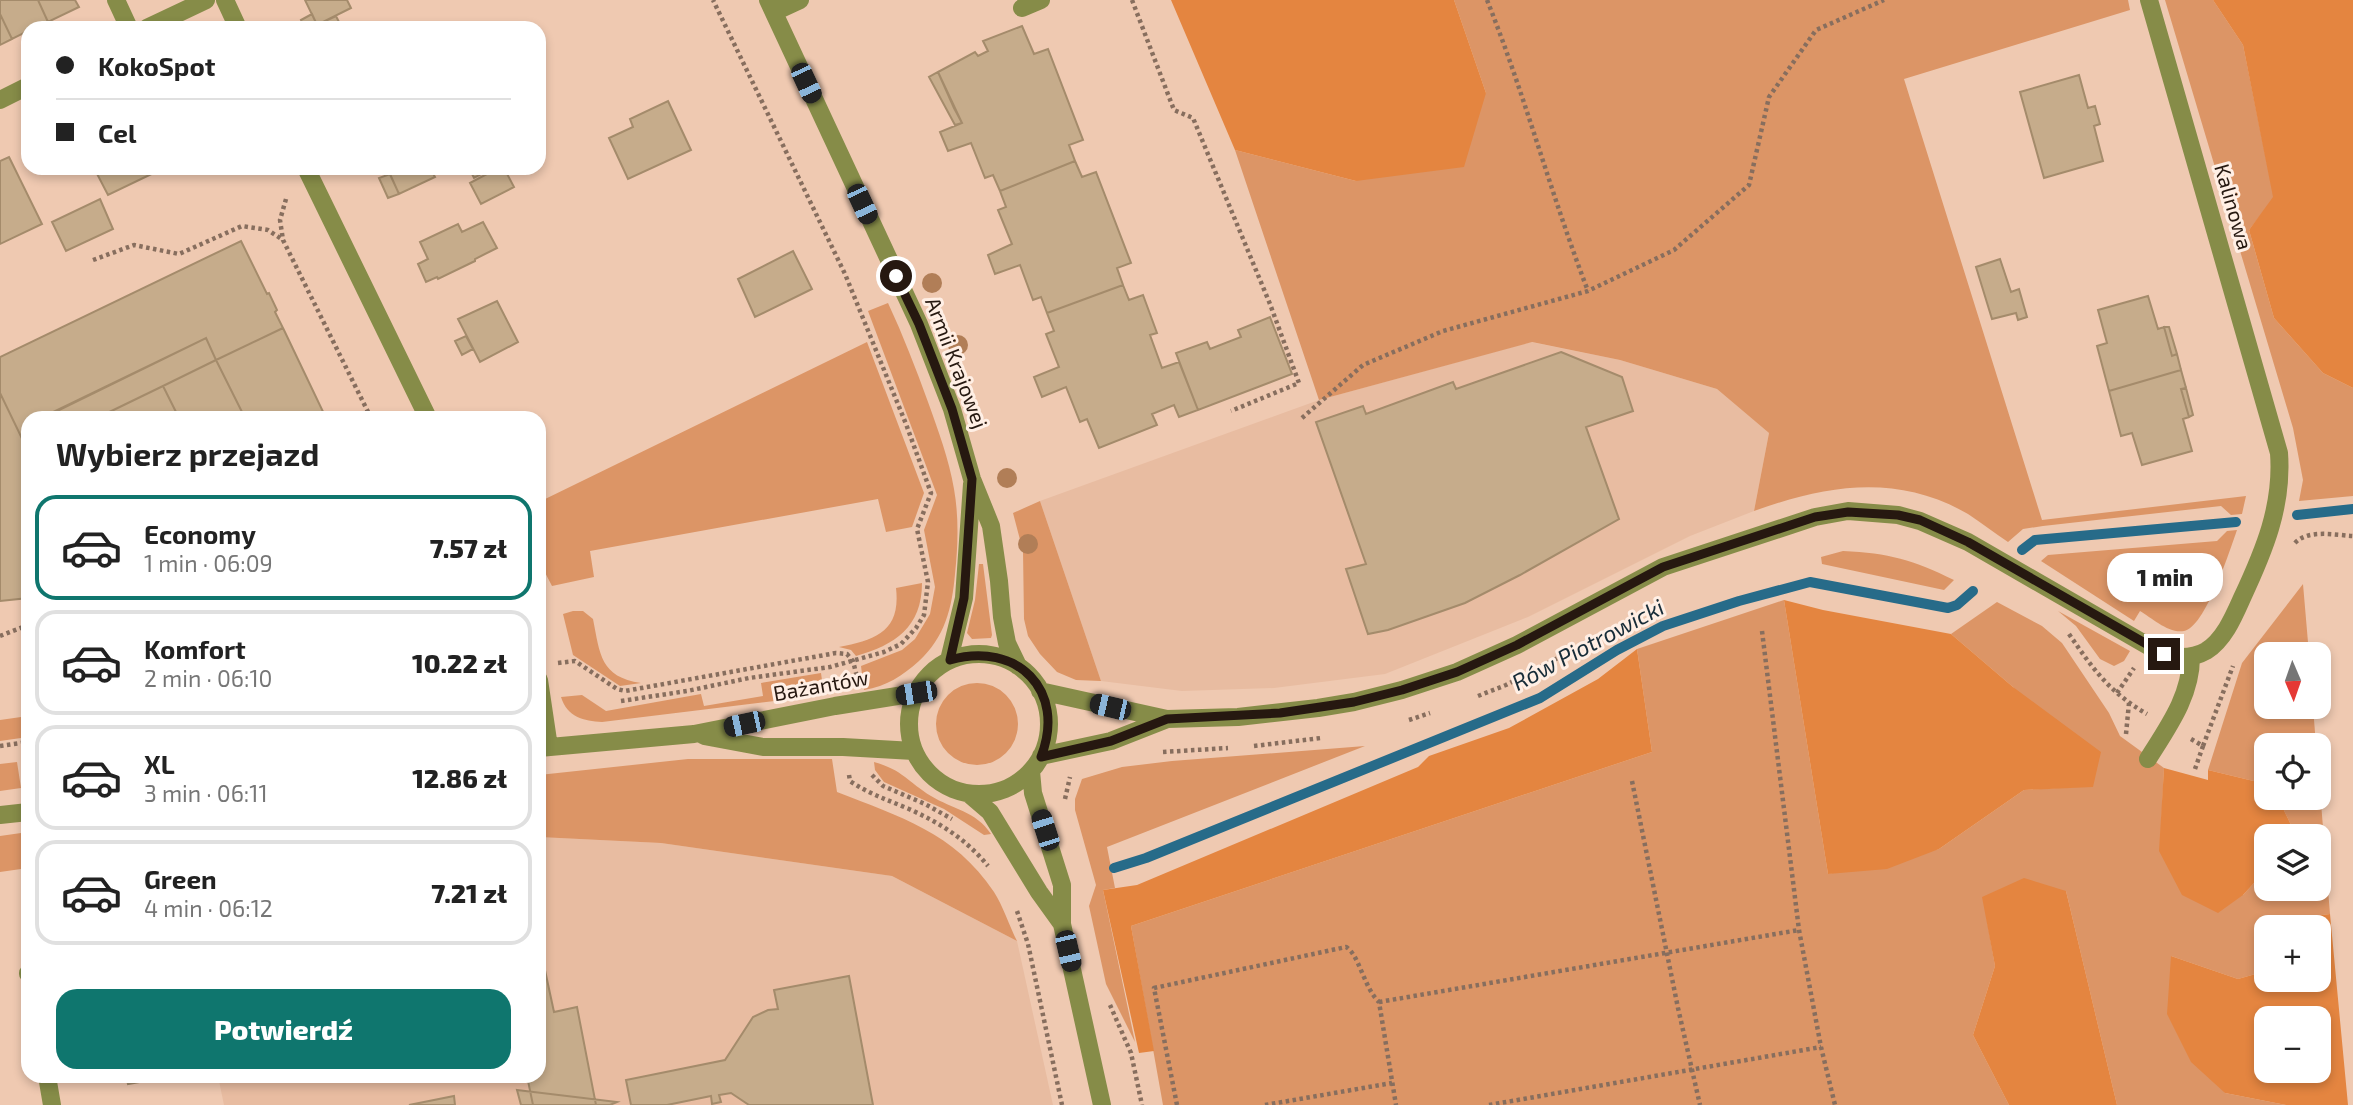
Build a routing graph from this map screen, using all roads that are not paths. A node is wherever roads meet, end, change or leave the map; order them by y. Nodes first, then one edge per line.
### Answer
1 (116, 0) edge
2 (206, 0) edge
3 (225, 0) edge
4 (800, 0) edge
5 (1041, 0) edge
6 (2149, 0) edge
7 (771, 6) edge
8 (1022, 8) dead end
9 (126, 21) edge
10 (162, 21) edge
11 (235, 21) edge
12 (21, 90) edge
13 (0, 100) edge
14 (309, 175) edge
15 (425, 411) edge
16 (972, 479) junction
17 (2191, 657) junction
18 (950, 660) junction
19 (1018, 666) junction
20 (1041, 691) junction
21 (916, 693) junction
22 (1167, 719) junction
23 (694, 734) junction
24 (546, 747) edge
25 (914, 751) junction
26 (2148, 759) dead end
27 (1036, 764) junction
28 (969, 794) junction
29 (21, 812) edge
30 (0, 815) edge
31 (1062, 925) junction
32 (48, 1083) edge
33 (52, 1105) edge
34 (1102, 1105) edge

1 - 9 street
2 - 10 street
3 - 11 street
4 - 7 street
5 - 8 street
6 - 17 street, Kalinowa
7 - 16 street, Armii Krajowej
12 - 13 street
14 - 15 street
16 - 18 street, Armii Krajowej
16 - 19 street, Armii Krajowej
17 - 22 street
17 - 26 street
18 - 19 street
18 - 21 street
19 - 20 street
20 - 22 street
20 - 27 street
21 - 23 street, Bażantów
21 - 25 street
22 - 27 street
23 - 24 street, Bażantów
23 - 25 street, Bażantów
25 - 28 street
27 - 28 street
27 - 31 street
28 - 31 street
29 - 30 street
31 - 34 street
32 - 33 street

